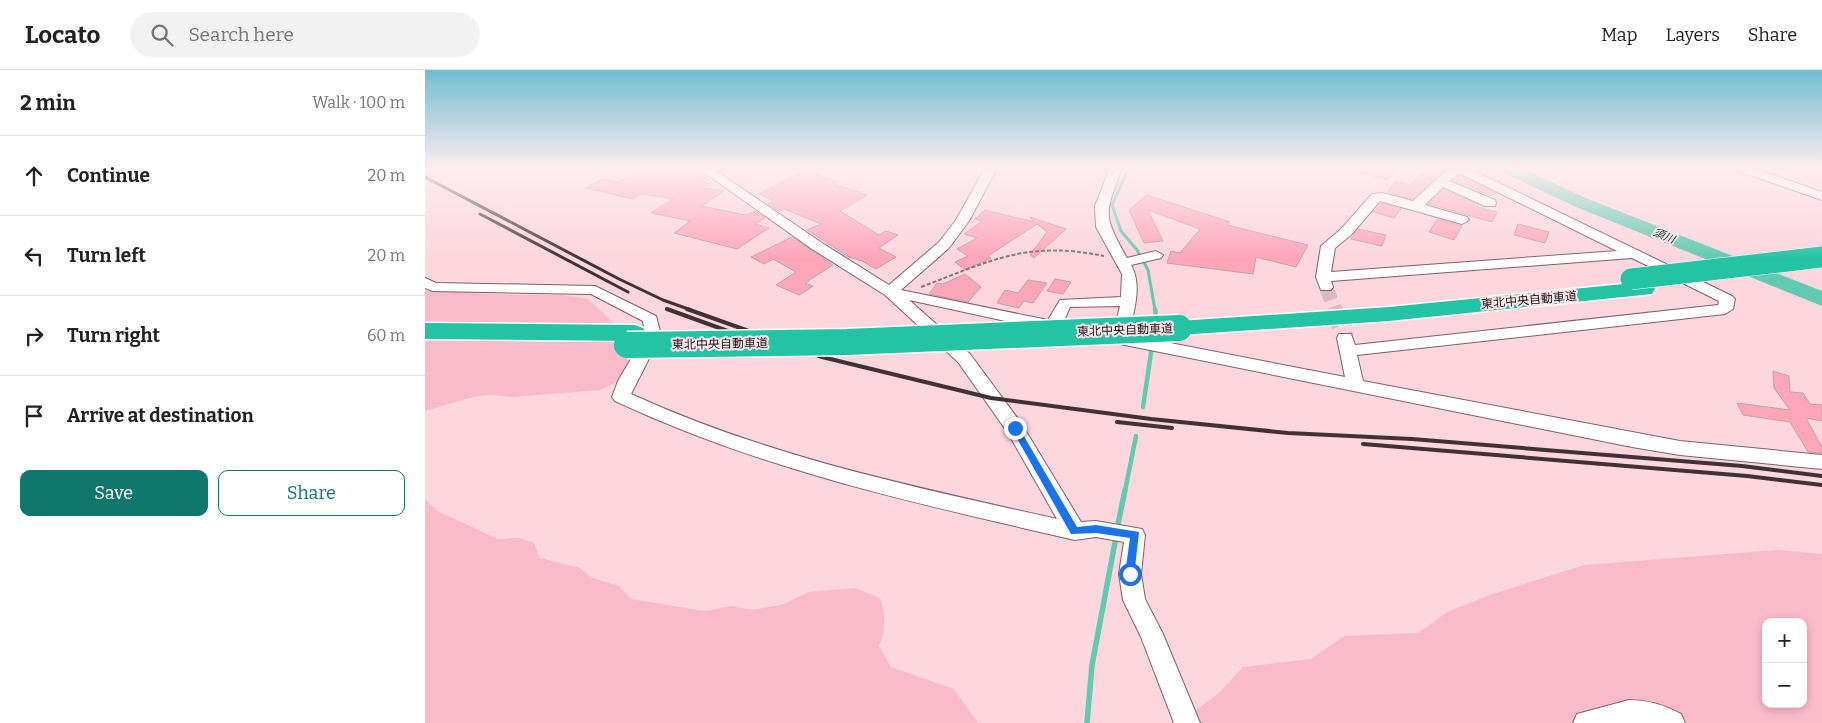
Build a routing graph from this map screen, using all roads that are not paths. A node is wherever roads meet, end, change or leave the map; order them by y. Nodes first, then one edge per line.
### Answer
1 (748, 198) edge
2 (974, 198) edge
3 (1104, 198) edge
4 (1376, 198) edge
5 (1388, 198) edge
6 (1424, 198) edge
7 (1479, 198) edge
8 (1520, 198) edge
9 (1490, 203) dead end
10 (1416, 206) junction
11 (1461, 220) dead end
12 (1822, 250) edge
13 (1634, 254) junction
14 (1155, 255) dead end
15 (1822, 257) edge
16 (1125, 261) junction
17 (1822, 269) edge
18 (1687, 273) junction
19 (425, 282) edge
20 (1637, 284) junction
21 (896, 293) junction
22 (1129, 301) junction
23 (1052, 326) junction
24 (425, 331) edge
25 (631, 339) junction
26 (1124, 340) junction
27 (425, 344) edge
28 (1355, 384) junction
29 (1822, 462) edge
30 (1075, 531) junction
31 (1187, 723) edge
32 (1585, 723) edge
33 (1672, 723) edge

1 - 21 street
2 - 21 street
3 - 16 street
4 - 13 street
5 - 10 street
6 - 10 street
7 - 9 street
8 - 13 street
10 - 11 street
12 - 18 highway, bridge
13 - 28 street
14 - 16 street
15 - 18 highway, 東北中央自動車道, bridge
16 - 22 street
17 - 20 highway, 東北中央自動車道
18 - 20 highway, 東北中央自動車道, bridge
19 - 30 street
20 - 25 highway, 東北中央自動車道, bridge
21 - 23 street
21 - 30 street
22 - 23 street
22 - 26 street
23 - 26 street
24 - 25 highway, 東北中央自動車道
25 - 27 highway, 東北中央自動車道
26 - 28 street
28 - 29 street
30 - 31 street
32 - 33 street

